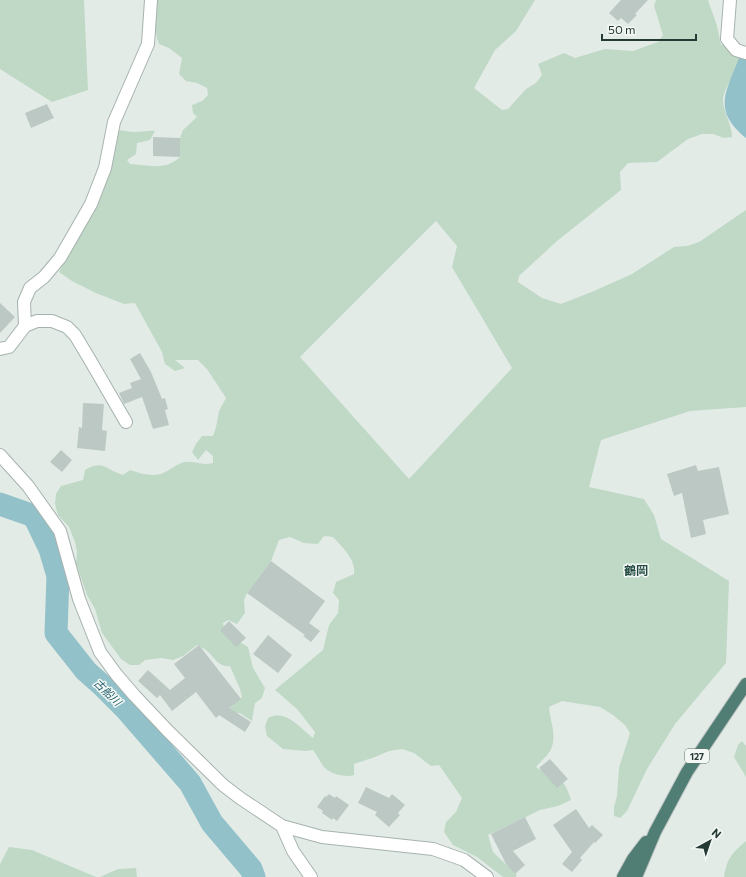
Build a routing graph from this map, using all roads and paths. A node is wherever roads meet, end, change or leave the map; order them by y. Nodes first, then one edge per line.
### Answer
1 (151, 0) edge
2 (730, 0) edge
3 (746, 53) edge
4 (25, 326) junction
5 (0, 349) edge
6 (126, 422) dead end
7 (0, 455) edge
8 (746, 684) edge
9 (282, 826) junction
10 (655, 832) junction
11 (311, 877) edge
12 (487, 877) edge
13 (623, 877) edge
14 (636, 877) edge

1 - 4 street
2 - 3 street
4 - 5 street
4 - 6 street
7 - 9 street
8 - 10 highway, 127
9 - 11 street
9 - 12 street
10 - 13 highway, 127
10 - 14 highway, 127

